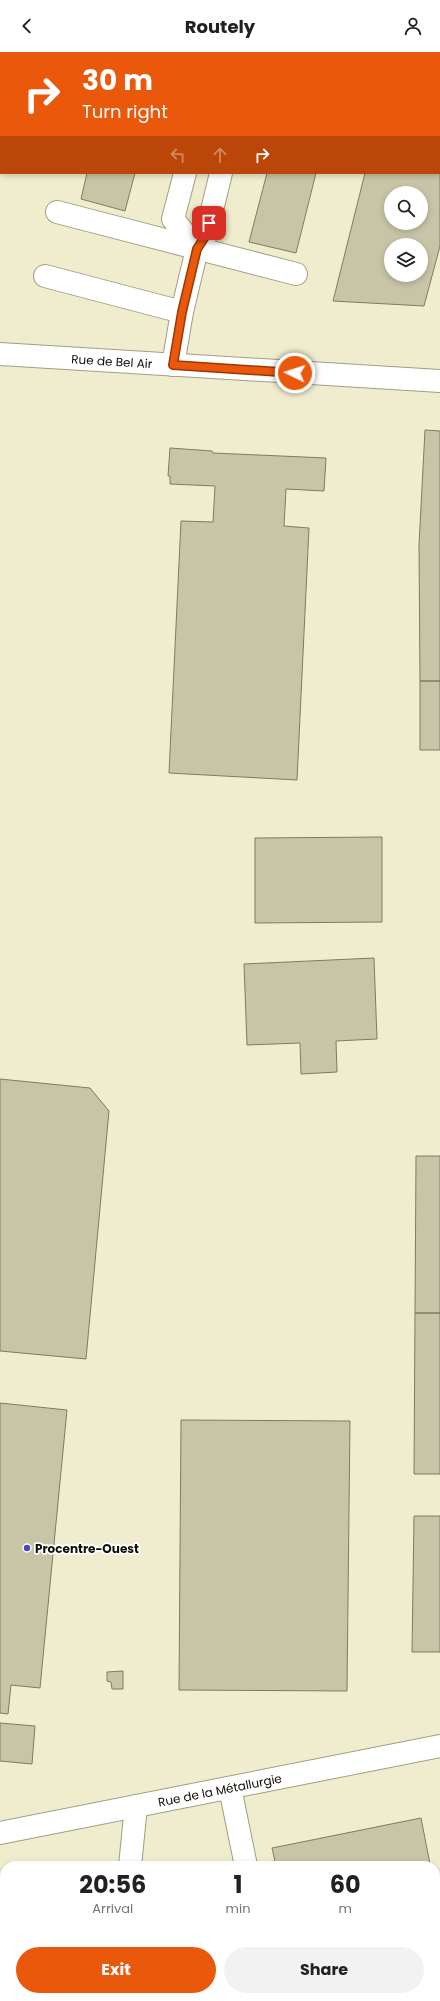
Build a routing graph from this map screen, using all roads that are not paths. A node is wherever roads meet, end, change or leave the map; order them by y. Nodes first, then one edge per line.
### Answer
1 (184, 174) edge
2 (221, 174) edge
3 (57, 212) dead end
4 (197, 249) junction
5 (296, 274) dead end
6 (45, 276) dead end
7 (182, 312) junction
8 (0, 354) edge
9 (173, 365) junction
10 (440, 381) edge
11 (440, 1746) edge
12 (230, 1788) junction
13 (136, 1806) junction
14 (0, 1833) edge
15 (130, 1861) edge
16 (245, 1861) edge

1 - 4 street
2 - 4 street
3 - 4 street
4 - 5 street
4 - 7 street
6 - 7 street
7 - 9 street
8 - 9 street, Rue de Bel Air
9 - 10 street, Rue de Bel Air
11 - 12 street, Rue de la Métallurgie
12 - 13 street, Rue de la Métallurgie
12 - 16 street
13 - 14 street, Rue de la Métallurgie
13 - 15 street

